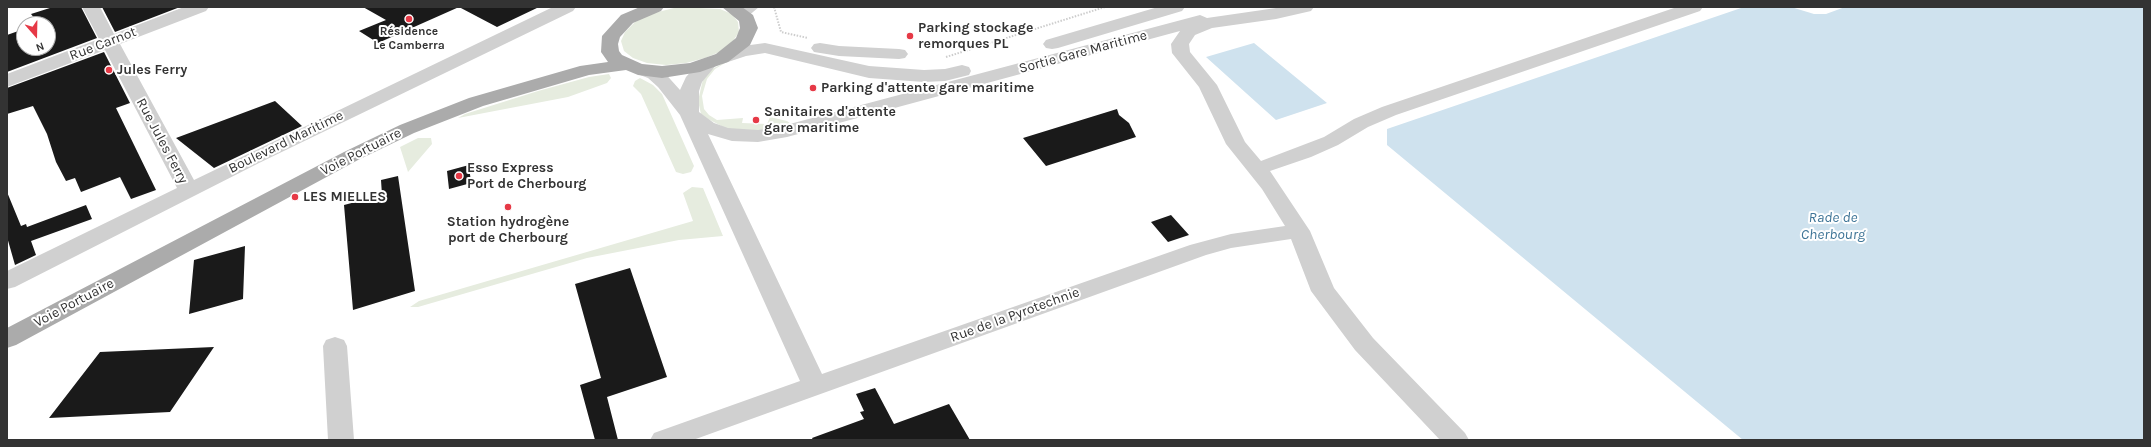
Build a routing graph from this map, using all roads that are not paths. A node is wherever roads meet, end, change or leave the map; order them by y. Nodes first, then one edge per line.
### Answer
1 (91, 7) edge
2 (200, 7) edge
3 (566, 7) edge
4 (655, 7) edge
5 (1176, 7) edge
6 (1256, 7) edge
7 (1305, 7) edge
8 (1694, 7) edge
9 (741, 9) edge
10 (1208, 24) junction
11 (1158, 31) junction
12 (761, 34) dead end
13 (109, 42) junction
14 (608, 44) junction
15 (899, 54) dead end
16 (715, 61) junction
17 (625, 65) junction
18 (647, 71) junction
19 (7, 81) edge
20 (476, 102) junction
21 (689, 114) junction
22 (1257, 169) junction
23 (189, 190) junction
24 (1299, 231) junction
25 (7, 281) edge
26 (7, 339) edge
27 (335, 346) dead end
28 (815, 386) junction
29 (340, 440) edge
30 (663, 440) edge
31 (1456, 440) edge

1 - 13 street, Rue Jules Ferry
2 - 13 street, Rue Carnot
3 - 23 street, Boulevard Maritime
4 - 14 main road
5 - 16 street
6 - 11 street, Sortie Gare Maritime
7 - 10 street
8 - 22 street
9 - 16 main road
10 - 11 street
10 - 22 street
11 - 21 street, Sortie Gare Maritime
12 - 15 street
13 - 19 street, Rue Carnot
13 - 23 street, Rue Jules Ferry
14 - 17 main road
14 - 20 main road
16 - 18 main road
16 - 21 street
17 - 18 main road
17 - 20 main road, Voie Portuaire
18 - 21 street
20 - 26 main road, Voie Portuaire
21 - 28 street
22 - 24 street
23 - 25 street, Boulevard Maritime
24 - 28 street, Rue de la Pyrotechnie
24 - 31 street
27 - 29 street
28 - 30 street, Rue de la Pyrotechnie

